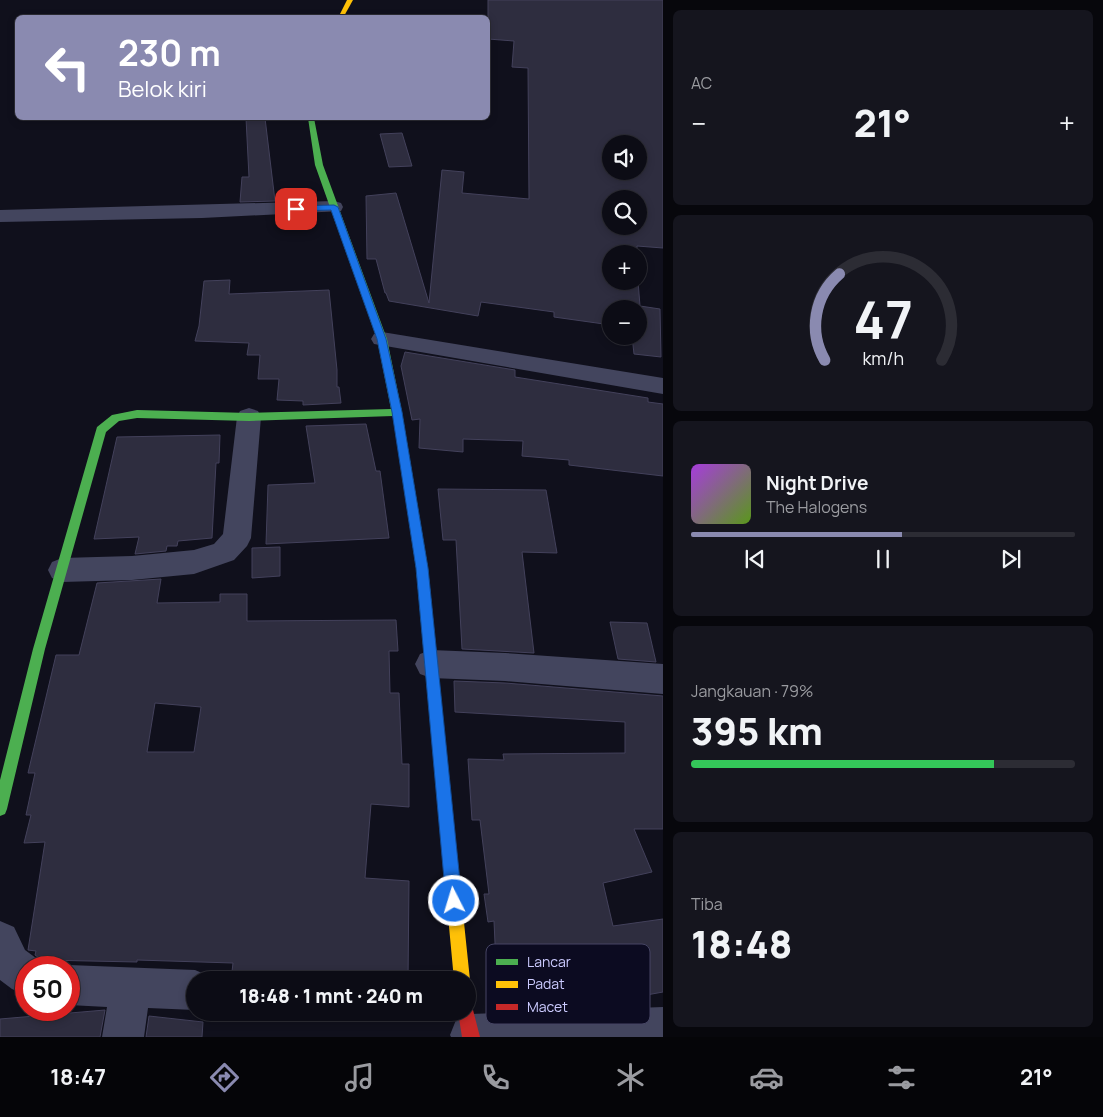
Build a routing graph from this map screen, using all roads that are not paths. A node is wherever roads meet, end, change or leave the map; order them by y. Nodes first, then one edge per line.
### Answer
1 (350, 0) edge
2 (342, 15) edge
3 (311, 120) edge
4 (334, 207) junction
5 (0, 216) edge
6 (382, 339) junction
7 (663, 386) edge
8 (397, 412) junction
9 (249, 417) junction
10 (62, 570) junction
11 (431, 664) junction
12 (663, 679) edge
13 (0, 809) edge
14 (0, 941) edge
15 (15, 967) edge
16 (461, 971) edge
17 (80, 986) edge
18 (132, 988) junction
19 (186, 990) edge
20 (470, 1028) edge
21 (663, 1028) edge
22 (123, 1037) edge

1 - 2 main road
3 - 4 main road
4 - 5 street
4 - 6 main road
6 - 7 street
6 - 8 main road
8 - 9 main road
8 - 11 main road
9 - 10 main road
9 - 10 street
10 - 13 main road
11 - 12 street
11 - 16 main road
14 - 15 street
17 - 18 street
18 - 19 street
18 - 22 street
20 - 21 street

